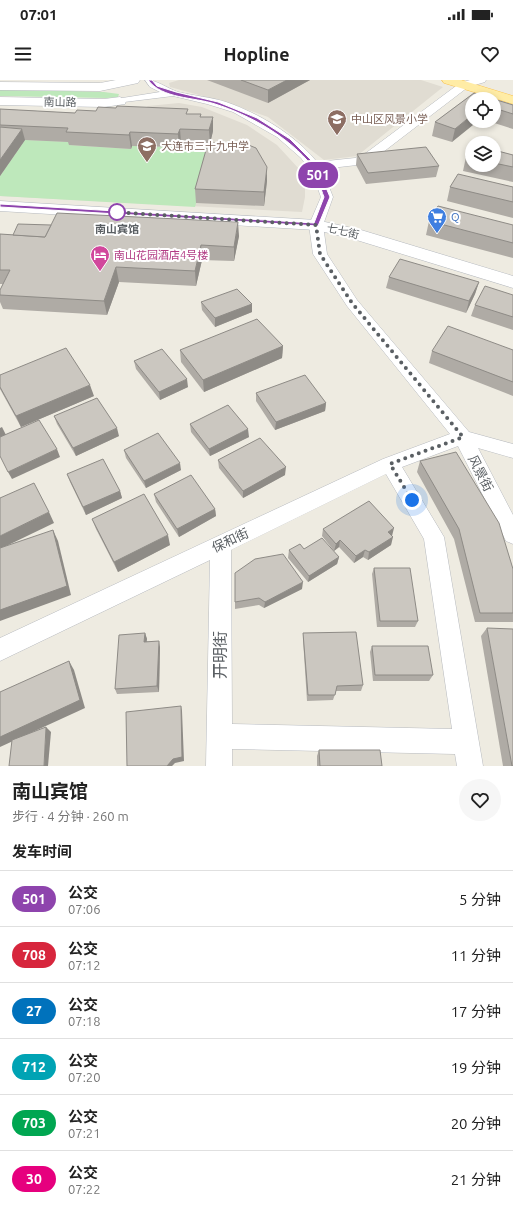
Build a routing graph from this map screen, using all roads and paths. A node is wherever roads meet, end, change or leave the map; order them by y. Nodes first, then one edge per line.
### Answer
1 (134, 80) edge
2 (143, 80) edge
3 (150, 80) edge
4 (448, 80) edge
5 (481, 80) edge
6 (464, 85) junction
7 (0, 86) edge
8 (175, 94) junction
9 (513, 100) edge
10 (0, 101) edge
11 (120, 101) junction
12 (315, 166) junction
13 (0, 206) edge
14 (316, 225) junction
15 (513, 282) edge
16 (463, 437) junction
17 (513, 451) edge
18 (390, 464) junction
19 (513, 535) edge
20 (221, 544) junction
21 (0, 650) edge
22 (220, 736) junction
23 (466, 742) junction
24 (219, 766) edge
25 (470, 766) edge

1 - 7 main road
2 - 11 main road
3 - 8 street
4 - 6 main road
5 - 6 street
6 - 9 main road
6 - 12 street
8 - 11 street
8 - 12 street, 风景街
10 - 11 main road, 南山路
12 - 14 street, 风景街
13 - 14 main road, 七七街
14 - 15 main road, 七七街
14 - 16 street, 风景街
16 - 17 street
16 - 18 street, 保和街
16 - 19 street, 风景街
18 - 20 street, 保和街
18 - 23 street
20 - 21 street, 保和街
20 - 22 street, 开明街
22 - 23 street
22 - 24 street, 开明街
23 - 25 street

